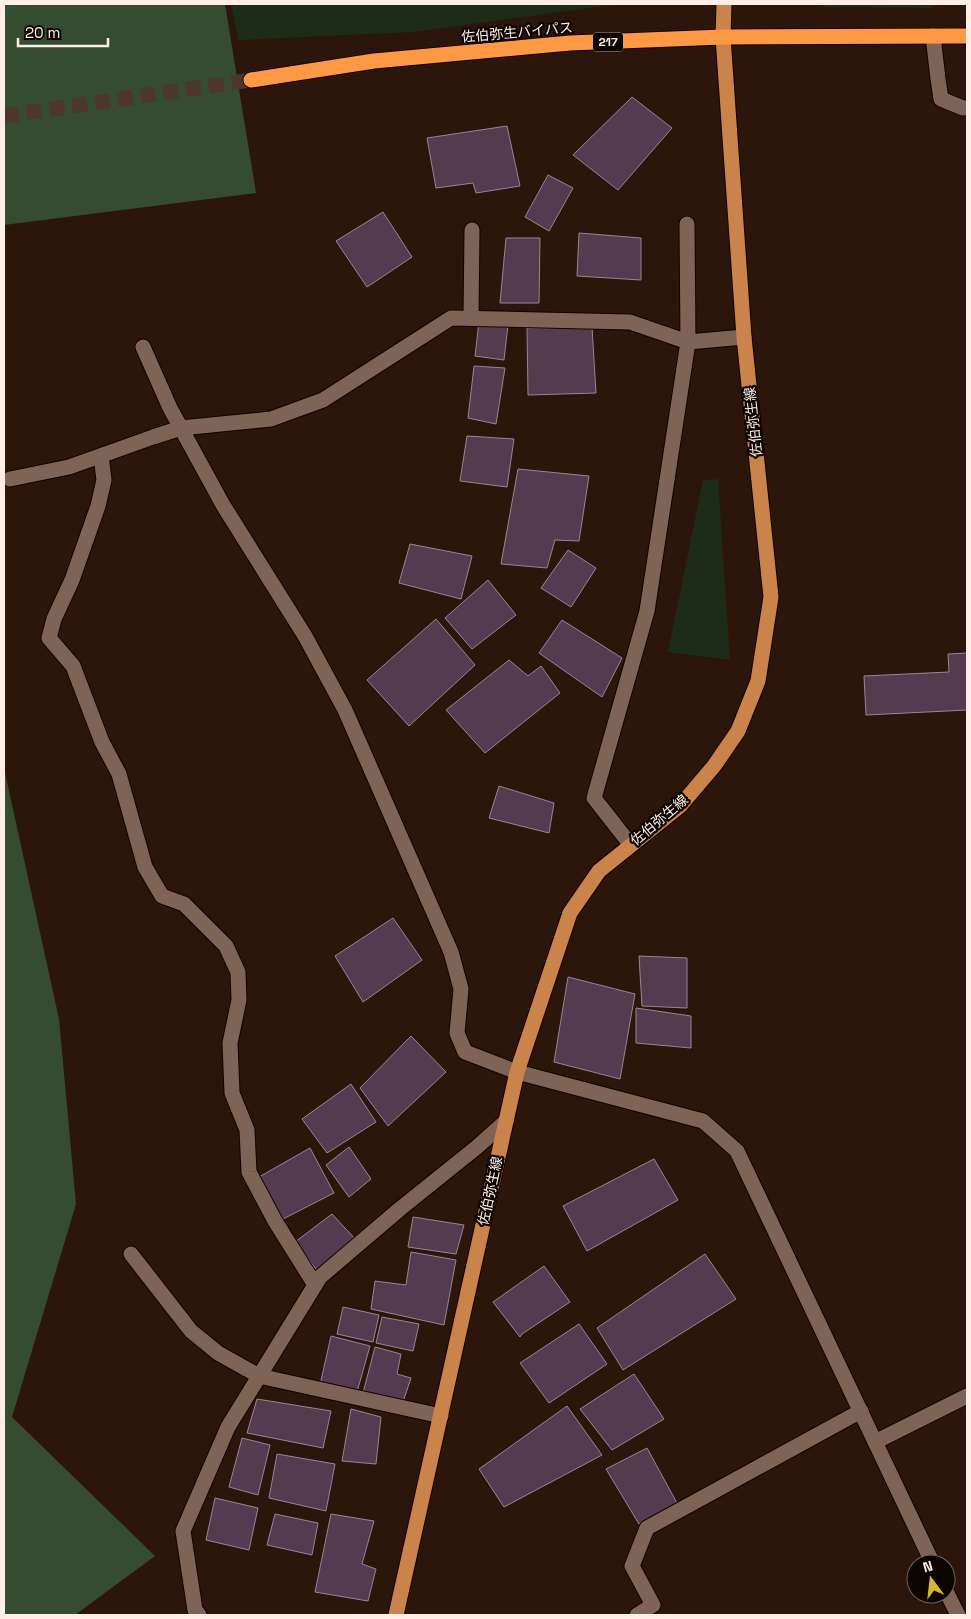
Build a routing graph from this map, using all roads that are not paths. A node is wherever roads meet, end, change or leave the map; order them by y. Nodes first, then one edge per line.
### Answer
1 (724, 4) edge
2 (933, 36) junction
3 (967, 36) edge
4 (723, 37) junction
5 (251, 80) tunnel mouth
6 (967, 108) edge
7 (687, 224) dead end
8 (472, 230) dead end
9 (471, 318) junction
10 (744, 337) junction
11 (688, 342) junction
12 (143, 347) dead end
13 (181, 428) junction
14 (101, 456) junction
15 (10, 479) dead end
16 (630, 844) junction
17 (517, 1072) junction
18 (506, 1121) junction
19 (131, 1254) dead end
20 (315, 1285) junction
21 (259, 1376) junction
22 (967, 1396) edge
23 (861, 1411) junction
24 (441, 1416) junction
25 (875, 1442) junction
26 (928, 1554) edge
27 (199, 1615) edge
28 (396, 1615) edge
29 (637, 1615) edge

1 - 4 main road, 佐伯弥生線
2 - 3 highway, 佐伯弥生バイパス / 217
2 - 4 highway, 佐伯弥生バイパス / 217
2 - 6 street
4 - 5 highway, 佐伯弥生バイパス / 217
4 - 10 main road, 佐伯弥生線
7 - 11 street
8 - 9 street
9 - 11 street
9 - 13 street
10 - 11 street
10 - 16 main road, 佐伯弥生線
11 - 16 street
12 - 13 street
13 - 14 street
13 - 17 street
14 - 15 street
14 - 20 street
16 - 17 main road, 佐伯弥生線
17 - 18 main road, 佐伯弥生線
17 - 23 street
18 - 20 street
18 - 24 main road, 佐伯弥生線
19 - 21 street
20 - 21 street
21 - 24 street
21 - 27 street
22 - 25 street
23 - 25 street
23 - 29 street
24 - 28 main road, 佐伯弥生線
25 - 26 street

